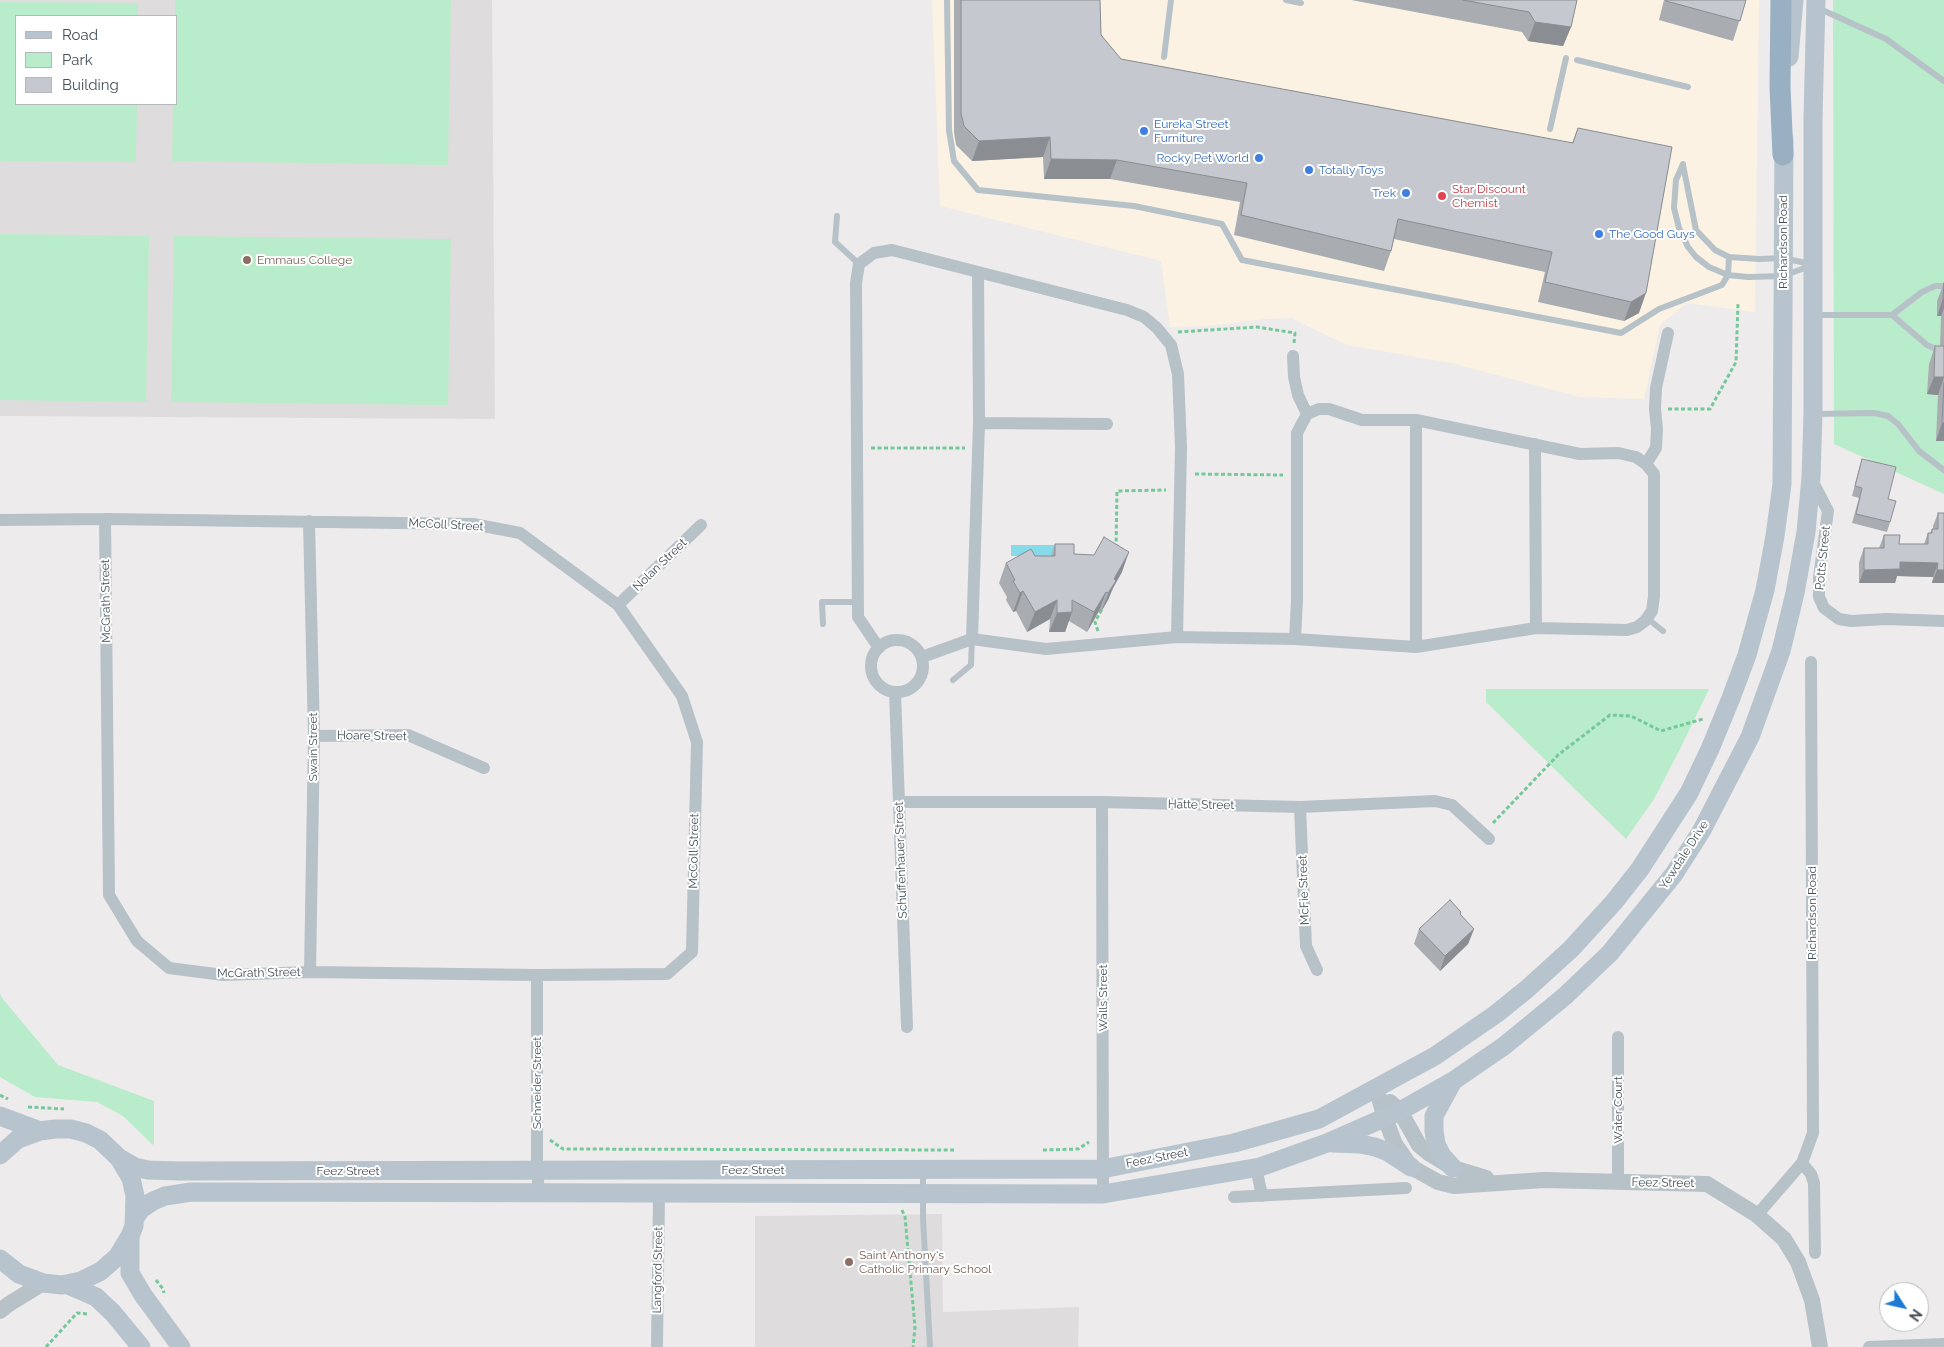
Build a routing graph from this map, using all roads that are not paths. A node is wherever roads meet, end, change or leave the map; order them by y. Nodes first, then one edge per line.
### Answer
1 (947, 0) edge
2 (1171, 0) edge
3 (1286, 0) edge
4 (1781, 0) edge
5 (1794, 0) edge
6 (1301, 3) dead end
7 (1816, 4) edge
8 (1164, 58) dead end
9 (1566, 58) dead end
10 (1577, 60) dead end
11 (1944, 81) edge
12 (1688, 86) dead end
13 (1550, 129) dead end
14 (1783, 155) junction
15 (837, 216) dead end
16 (1729, 257) junction
17 (859, 264) junction
18 (1813, 265) junction
19 (1783, 267) junction
20 (978, 272) junction
21 (1728, 275) junction
22 (1944, 286) edge
23 (1814, 315) junction
24 (1892, 315) junction
25 (1668, 333) dead end
26 (1944, 353) edge
27 (1293, 356) road end
28 (1307, 414) junction
29 (1813, 414) junction
30 (1416, 420) junction
31 (979, 423) junction
32 (1107, 424) dead end
33 (1535, 444) junction
34 (1646, 464) junction
35 (1944, 470) edge
36 (1811, 477) junction
37 (104, 519) junction
38 (0, 520) edge
39 (309, 522) junction
40 (702, 525) dead end
41 (858, 602) junction
42 (618, 605) junction
43 (1647, 618) junction
44 (1944, 621) edge
45 (823, 624) dead end
46 (1536, 628) junction
47 (1663, 630) dead end
48 (1177, 637) junction
49 (972, 639) junction
50 (1295, 640) junction
51 (1416, 647) junction
52 (879, 648) junction
53 (922, 657) junction
54 (1811, 662) dead end
55 (953, 680) dead end
56 (895, 692) junction
57 (314, 736) junction
58 (484, 768) dead end
59 (899, 802) junction
60 (1102, 802) junction
61 (1300, 807) junction
62 (1486, 836) road end
63 (692, 952) joint
64 (1317, 970) dead end
65 (310, 972) junction
66 (537, 975) junction
67 (907, 1027) dead end
68 (1618, 1037) dead end
69 (1453, 1081) junction
70 (1376, 1088) junction
71 (6, 1108) edge
72 (1392, 1115) junction
73 (40, 1131) junction
74 (1327, 1143) junction
75 (0, 1155) edge
76 (119, 1158) junction
77 (1802, 1163) junction
78 (1256, 1167) junction
79 (1411, 1167) junction
80 (923, 1168) junction
81 (1453, 1168) junction
82 (1102, 1169) junction
83 (537, 1171) junction
84 (1498, 1182) junction
85 (1618, 1183) junction
86 (1406, 1188) dead end
87 (539, 1191) junction
88 (923, 1192) junction
89 (659, 1194) junction
90 (1103, 1194) junction
91 (1262, 1196) junction
92 (1234, 1197) dead end
93 (1757, 1214) junction
94 (135, 1218) junction
95 (130, 1236) junction
96 (1815, 1253) dead end
97 (0, 1258) edge
98 (43, 1283) junction
99 (66, 1284) junction
100 (0, 1311) edge
101 (1944, 1344) edge
102 (141, 1347) edge
103 (181, 1347) edge
104 (657, 1347) edge
105 (930, 1347) edge
106 (1820, 1347) edge
107 (1869, 1347) edge

1 - 21 lane
2 - 8 lane
3 - 6 lane
4 - 14 highway
5 - 14 main road, Richardson Road
7 - 11 lane
7 - 18 main road
9 - 13 lane
10 - 12 lane
14 - 19 main road, Richardson Road
15 - 17 lane
16 - 19 lane
16 - 21 lane
16 - 21 lane
17 - 20 street
17 - 41 street
18 - 19 lane
18 - 19 lane
18 - 23 main road
19 - 21 lane
19 - 70 main road, Richardson Road
20 - 31 street
20 - 48 street
22 - 24 lane
23 - 24 lane
23 - 29 main road
24 - 26 lane
25 - 34 street
27 - 28 street
28 - 30 street
28 - 50 street
29 - 35 lane
29 - 36 main road
30 - 33 street
30 - 51 street
31 - 32 street
31 - 49 street
33 - 34 street
33 - 46 street
34 - 43 street
36 - 44 street, Potts Street
36 - 69 main road, Yewdale Drive
37 - 38 street, McColl Street
37 - 39 street, McColl Street
37 - 65 street, McGrath Street
39 - 42 street, McColl Street
39 - 57 street, Swain Street
40 - 42 street, Nolan Street
41 - 45 lane
41 - 52 street
42 - 63 street, McColl Street
43 - 46 street
43 - 47 lane
46 - 51 street
48 - 49 street
48 - 50 street
49 - 53 street
49 - 55 lane
50 - 51 street
52 - 53 street
52 - 56 street
53 - 56 street
54 - 77 street, Richardson Road
56 - 59 street, Schuffenhauer Street
57 - 58 street, Hoare Street
57 - 65 street, Swain Street
59 - 60 street, Hatte Street
59 - 67 street, Schuffenhauer Street
60 - 61 street, Hatte Street
60 - 82 street, Walls Street
61 - 62 street, Hatte Street
61 - 64 street, McFie Street
63 - 66 street, McGrath Street
65 - 66 street, McGrath Street
66 - 83 street, Schneider Street
68 - 85 street, Water Court
69 - 72 main road, Yewdale Drive
69 - 81 main road
70 - 72 street, Feez Street
70 - 82 main road, Feez Street
71 - 73 main road
72 - 74 main road, Feez Street
72 - 79 street, Feez Street
72 - 81 street, Feez Street
73 - 75 main road
73 - 76 main road
74 - 78 main road, Feez Street
74 - 79 main road
76 - 83 main road, Feez Street
76 - 94 main road
77 - 93 street, Richardson Road
77 - 96 street
78 - 90 main road, Feez Street
78 - 91 street
79 - 84 street, Feez Street
80 - 82 main road, Feez Street
80 - 83 main road, Feez Street
80 - 88 lane
81 - 84 street, Feez Street
82 - 90 street, Walls Street
83 - 87 street, Schneider Street
84 - 85 street, Feez Street
85 - 93 street, Feez Street
86 - 91 street
87 - 89 main road, Feez Street
87 - 94 main road, Feez Street
88 - 89 main road, Feez Street
88 - 90 main road, Feez Street
88 - 105 lane
89 - 104 street, Langford Street
91 - 92 street
93 - 106 street, Feez Street
94 - 95 main road
95 - 99 main road
95 - 103 main road
97 - 98 main road
98 - 99 main road
98 - 100 street
99 - 102 main road
101 - 107 street

